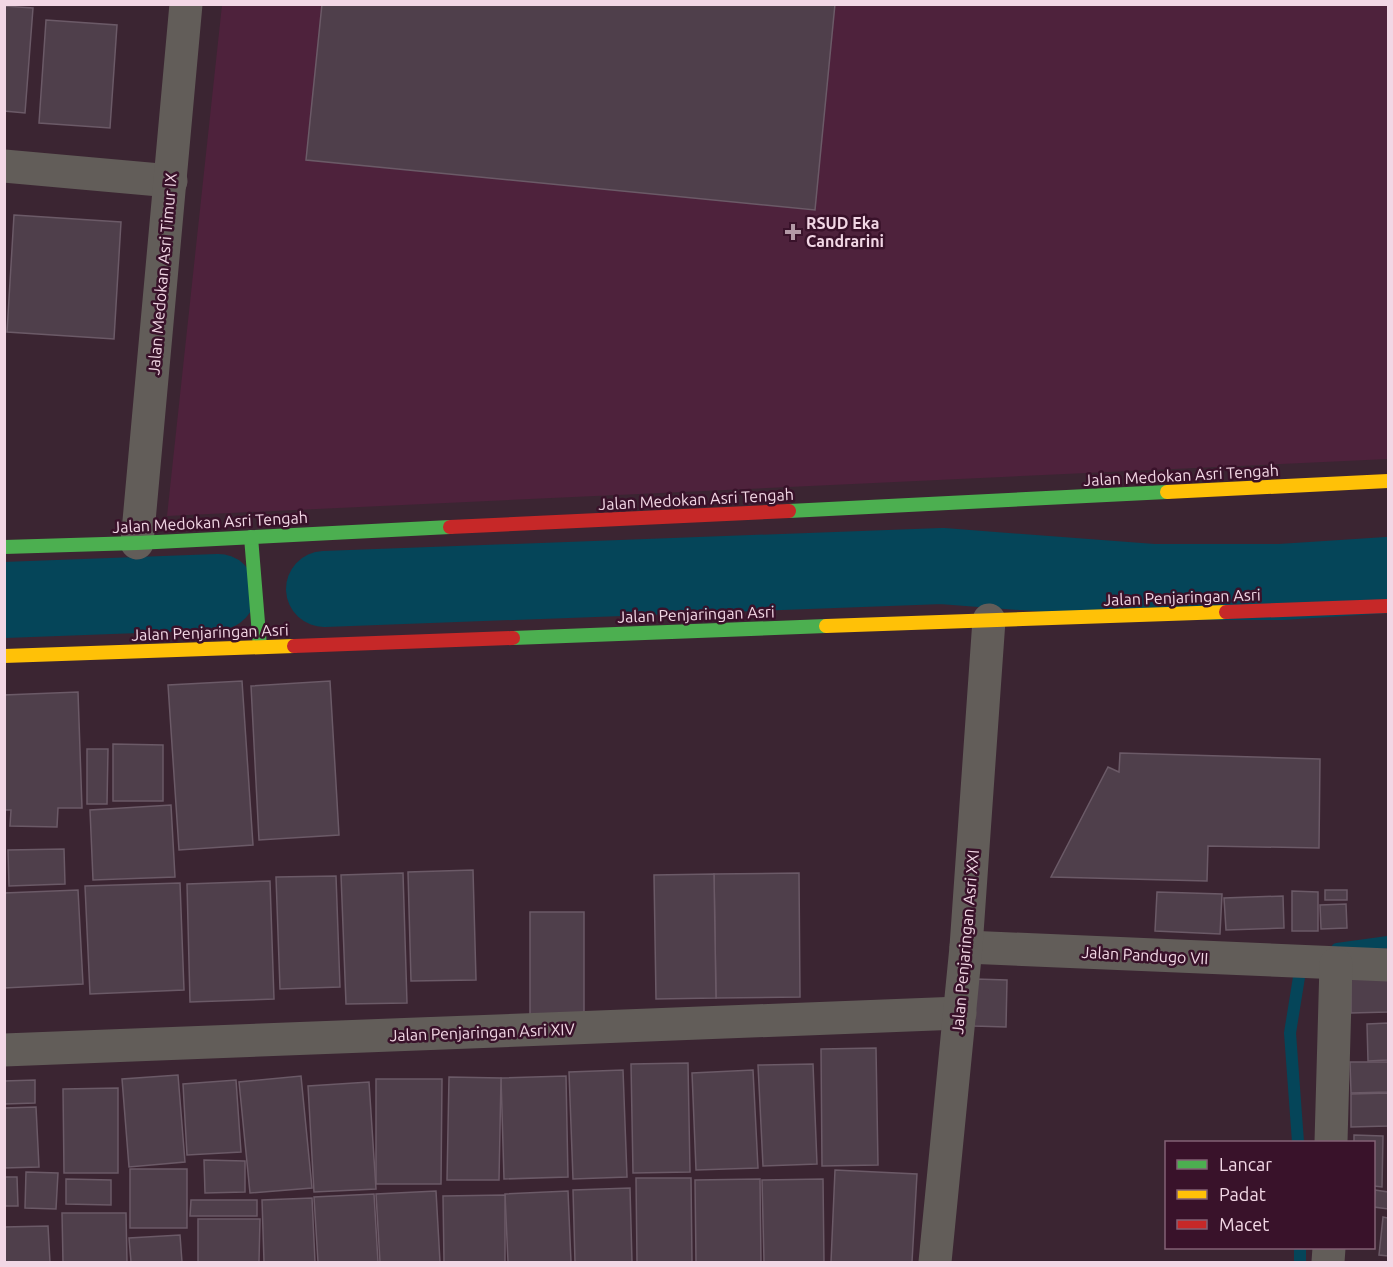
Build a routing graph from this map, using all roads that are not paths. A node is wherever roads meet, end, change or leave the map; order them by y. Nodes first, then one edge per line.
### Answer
1 (186, 4) edge
2 (4, 166) edge
3 (171, 181) junction
4 (1389, 481) edge
5 (251, 537) junction
6 (137, 543) junction
7 (4, 547) edge
8 (1389, 606) edge
9 (988, 620) junction
10 (260, 647) junction
11 (4, 656) edge
12 (966, 947) junction
13 (1330, 964) junction
14 (1389, 965) edge
15 (960, 1013) junction
16 (4, 1050) edge
17 (1331, 1141) edge
18 (935, 1263) edge

1 - 3 street, Jalan Medokan Asri Timur IX
2 - 3 street
3 - 6 street, Jalan Medokan Asri Timur IX
4 - 5 street, Jalan Medokan Asri Tengah
5 - 6 street, Jalan Medokan Asri Tengah
5 - 10 street
6 - 7 street, Jalan Medokan Asri Tengah
8 - 9 street, Jalan Penjaringan Asri
9 - 10 street, Jalan Penjaringan Asri
9 - 12 street, Jalan Penjaringan Asri XXI
10 - 11 street, Jalan Penjaringan Asri
12 - 13 street, Jalan Pandugo VII
12 - 15 street, Jalan Penjaringan Asri XXI
13 - 14 street, Jalan Pandugo VII
13 - 17 street
15 - 16 street, Jalan Penjaringan Asri XIV
15 - 18 street, Jalan Penjaringan Asri XXI

